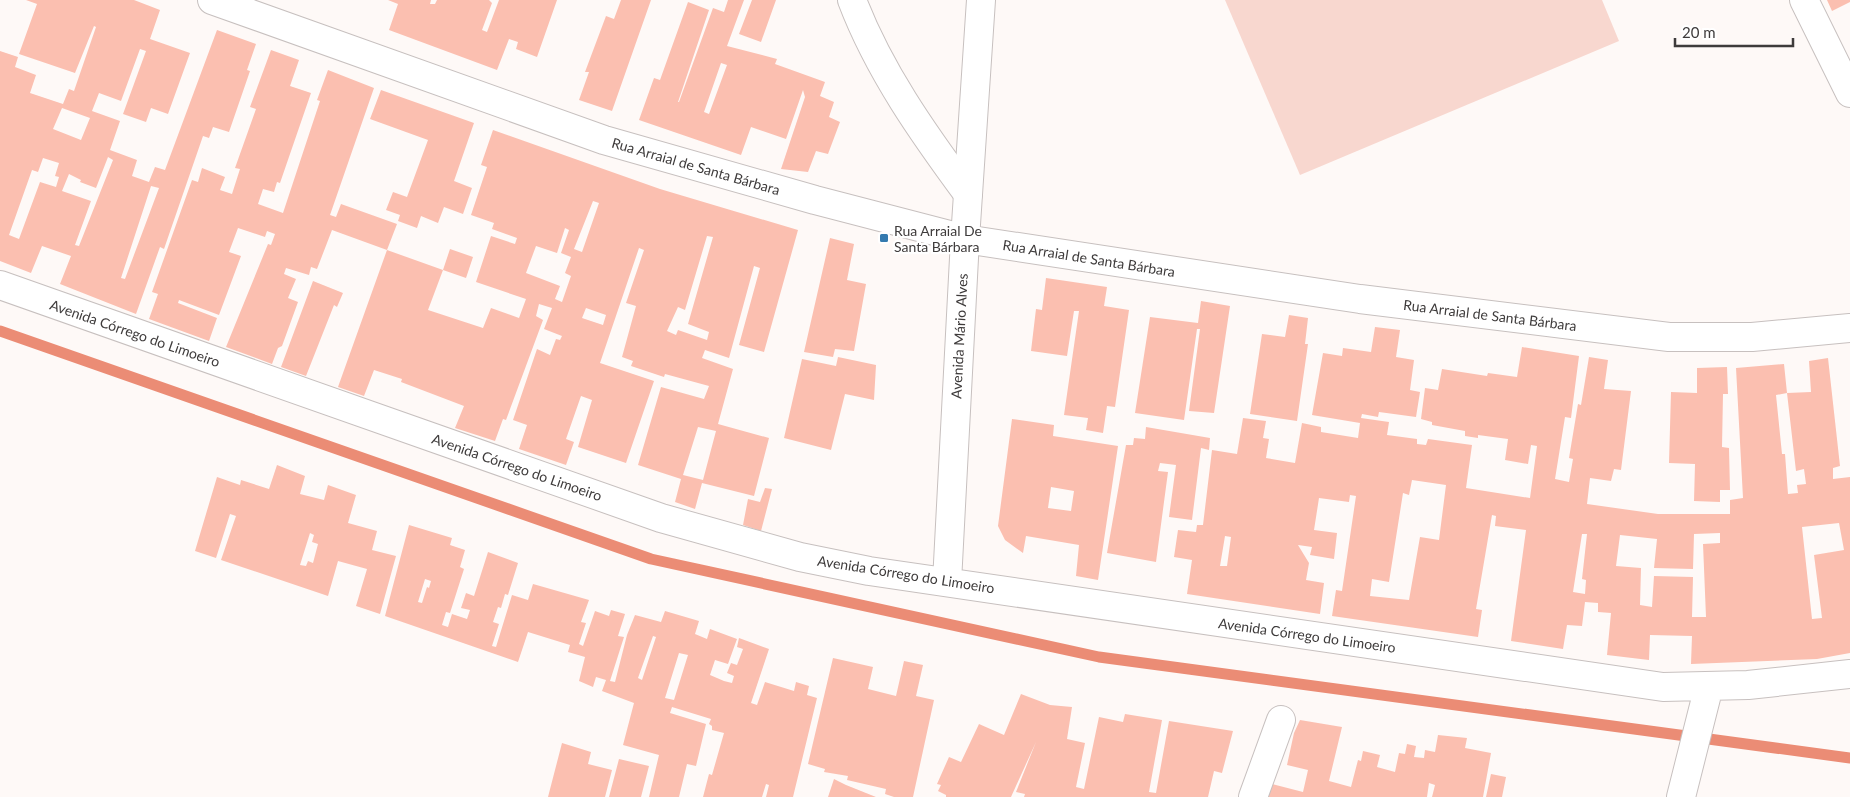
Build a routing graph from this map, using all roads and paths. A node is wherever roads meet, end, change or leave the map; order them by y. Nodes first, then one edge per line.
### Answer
1 (212, 0) edge
2 (852, 0) edge
3 (981, 0) edge
4 (1804, 0) edge
5 (1850, 93) edge
6 (968, 194) junction
7 (964, 239) junction
8 (0, 285) edge
9 (1850, 328) edge
10 (947, 582) junction
11 (1850, 674) edge
12 (1709, 686) junction
13 (1281, 720) dead end
14 (1253, 797) edge
15 (1681, 797) edge

1 - 7 street, Rua Arraial de Santa Bárbara
2 - 6 street
3 - 6 street, Avenida Mário Alves
4 - 5 street
6 - 7 street, Avenida Mário Alves
7 - 9 street, Rua Arraial de Santa Bárbara
7 - 10 street, Avenida Mário Alves
8 - 10 street, Avenida Córrego do Limoeiro
10 - 12 street, Avenida Córrego do Limoeiro
11 - 12 street, Avenida Córrego do Limoeiro
12 - 15 street
13 - 14 street

